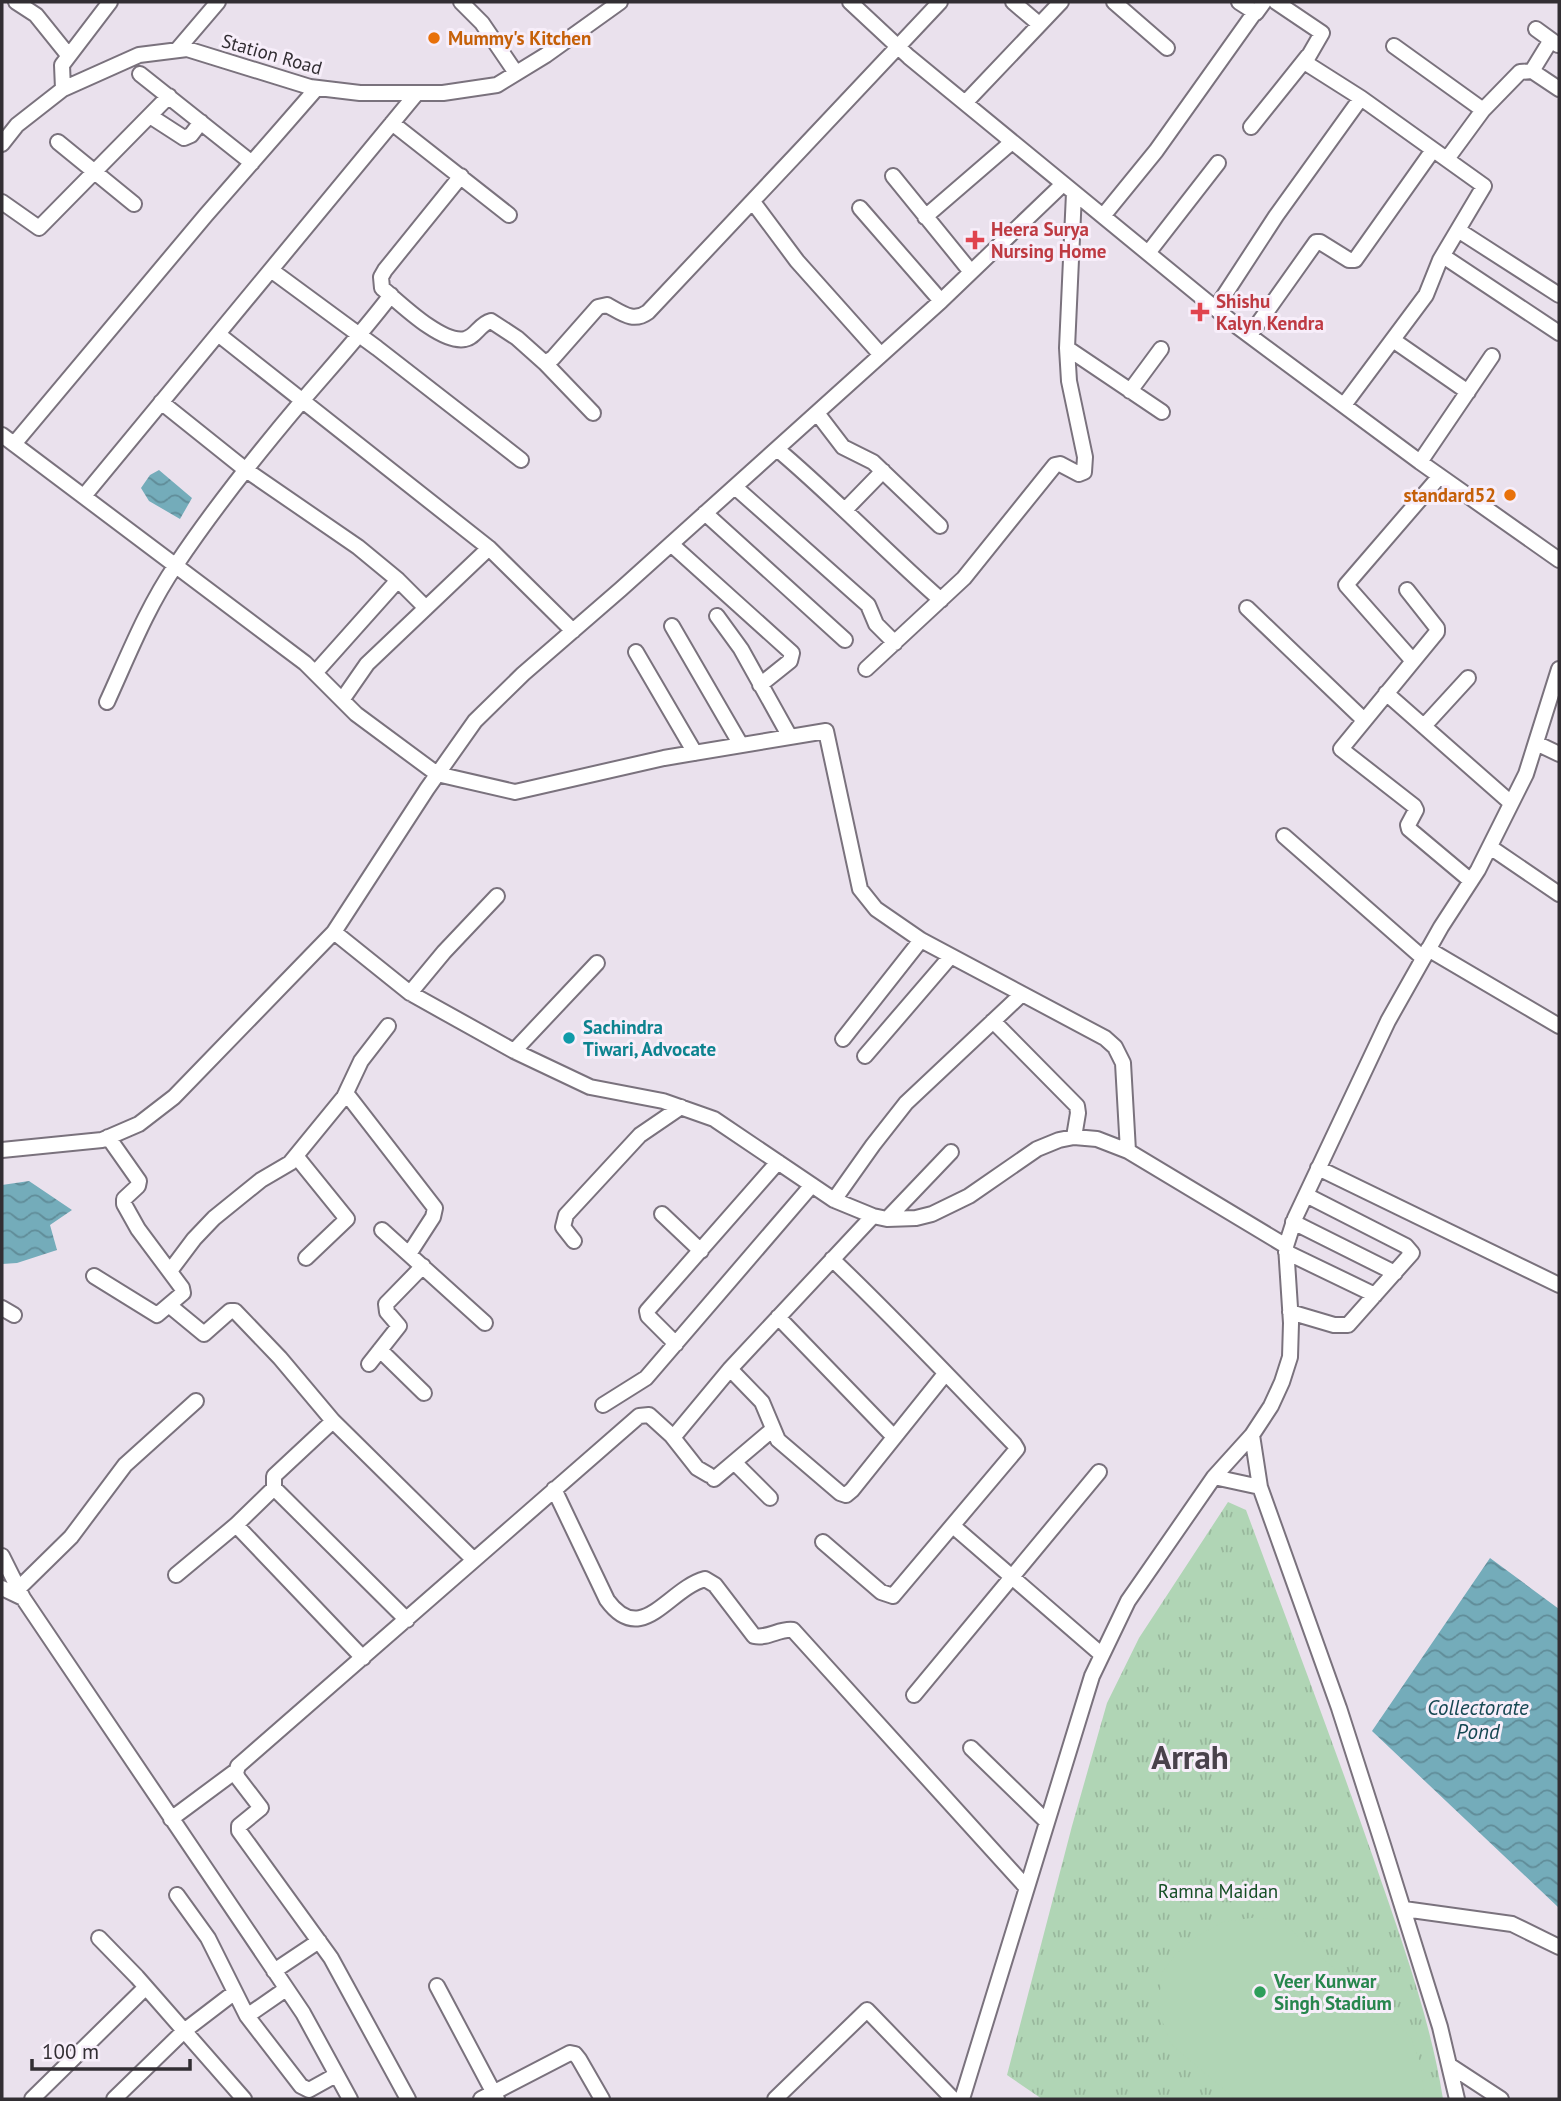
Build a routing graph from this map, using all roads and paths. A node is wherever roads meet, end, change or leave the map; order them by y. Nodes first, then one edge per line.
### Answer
1 (16, 2) edge
2 (110, 2) edge
3 (218, 2) edge
4 (461, 2) edge
5 (620, 2) edge
6 (850, 2) edge
7 (940, 2) edge
8 (1013, 2) edge
9 (1061, 2) edge
10 (1114, 2) edge
11 (1239, 2) edge
12 (1276, 2) edge
13 (1260, 7) edge
14 (1039, 24) junction
15 (1536, 29) dead end
16 (1555, 43) edge
17 (897, 46) junction
18 (1394, 46) dead end
19 (1167, 48) dead end
20 (177, 50) junction
21 (69, 56) junction
22 (1308, 56) junction
23 (1532, 71) junction
24 (140, 74) dead end
25 (516, 74) junction
26 (317, 88) junction
27 (63, 89) junction
28 (1559, 89) edge
29 (417, 93) junction
30 (169, 96) junction
31 (1361, 98) junction
32 (965, 103) junction
33 (1483, 110) junction
34 (150, 116) junction
35 (201, 122) junction
36 (392, 123) junction
37 (1251, 127) dead end
38 (58, 142) dead end
39 (1012, 142) junction
40 (2, 144) edge
41 (1433, 149) junction
42 (1447, 159) junction
43 (252, 163) junction
44 (1218, 163) dead end
45 (93, 172) junction
46 (461, 176) junction
47 (893, 176) dead end
48 (1069, 189) junction
49 (2, 202) edge
50 (753, 202) junction
51 (134, 204) dead end
52 (860, 208) dead end
53 (509, 215) dead end
54 (1103, 216) junction
55 (925, 217) junction
56 (1458, 230) junction
57 (1148, 253) junction
58 (1443, 256) junction
59 (271, 270) junction
60 (971, 272) junction
61 (391, 295) junction
62 (1559, 295) edge
63 (941, 300) junction
64 (1216, 308) junction
65 (1559, 333) edge
66 (218, 334) junction
67 (1250, 335) junction
68 (360, 336) junction
69 (1393, 340) junction
70 (1067, 348) junction
71 (1161, 349) dead end
72 (881, 355) junction
73 (1492, 356) dead end
74 (545, 363) junction
75 (1130, 391) junction
76 (1468, 392) junction
77 (303, 400) junction
78 (161, 402) junction
79 (1344, 405) junction
80 (1162, 412) dead end
81 (593, 413) dead end
82 (817, 413) junction
83 (2, 435) edge
84 (14, 444) junction
85 (777, 449) junction
86 (520, 460) dead end
87 (1420, 462) junction
88 (246, 470) junction
89 (883, 471) junction
90 (1440, 476) junction
91 (735, 487) junction
92 (84, 496) junction
93 (845, 510) junction
94 (705, 513) junction
95 (940, 526) dead end
96 (671, 544) junction
97 (489, 548) junction
98 (1559, 560) edge
99 (175, 566) junction
100 (398, 580) junction
101 (1407, 590) dead end
102 (941, 600) junction
103 (426, 608) junction
104 (1247, 608) dead end
105 (717, 616) dead end
106 (672, 626) dead end
107 (573, 631) junction
108 (845, 640) dead end
109 (895, 643) junction
110 (636, 652) dead end
111 (1413, 661) junction
112 (866, 669) dead end
113 (1559, 669) edge
114 (315, 673) junction
115 (1468, 678) dead end
116 (760, 685) junction
117 (1386, 693) junction
118 (1556, 693) edge
119 (342, 700) junction
120 (107, 702) dead end
121 (1364, 720) junction
122 (1424, 726) junction
123 (790, 737) junction
124 (1536, 743) junction
125 (741, 745) junction
126 (695, 753) junction
127 (1559, 754) edge
128 (437, 774) junction
129 (1511, 803) junction
130 (1284, 836) dead end
131 (1490, 847) junction
132 (1471, 881) junction
133 (1559, 894) edge
134 (497, 896) dead end
135 (334, 932) junction
136 (921, 940) junction
137 (1425, 954) junction
138 (951, 956) junction
139 (597, 963) dead end
140 (410, 993) junction
141 (1022, 994) junction
142 (993, 1021) junction
143 (388, 1026) dead end
144 (1559, 1026) edge
145 (843, 1038) dead end
146 (514, 1051) junction
147 (865, 1056) dead end
148 (346, 1093) junction
149 (681, 1107) junction
150 (108, 1137) junction
151 (1074, 1137) junction
152 (2, 1150) edge
153 (1128, 1151) junction
154 (951, 1152) dead end
155 (296, 1156) junction
156 (778, 1162) junction
157 (1318, 1168) junction
158 (811, 1185) junction
159 (1306, 1195) junction
160 (834, 1200) junction
161 (662, 1214) dead end
162 (880, 1217) junction
163 (1293, 1222) junction
164 (382, 1230) dead end
165 (575, 1241) dead end
166 (1286, 1249) junction
167 (701, 1251) junction
168 (409, 1254) junction
169 (306, 1258) dead end
170 (832, 1259) junction
171 (423, 1266) junction
172 (170, 1271) junction
173 (1395, 1273) junction
174 (94, 1276) dead end
175 (1559, 1285) edge
176 (1375, 1295) junction
177 (170, 1306) junction
178 (1290, 1312) junction
179 (778, 1317) junction
180 (485, 1323) dead end
181 (676, 1344) junction
182 (380, 1350) junction
183 (369, 1364) dead end
184 (730, 1369) junction
185 (945, 1374) junction
186 (424, 1393) dead end
187 (196, 1401) dead end
188 (603, 1405) dead end
189 (334, 1421) junction
190 (772, 1430) junction
191 (671, 1435) junction
192 (1252, 1435) junction
193 (894, 1437) junction
194 (734, 1462) junction
195 (1099, 1472) dead end
196 (1214, 1477) junction
197 (1261, 1487) junction
198 (274, 1488) junction
199 (554, 1489) junction
200 (769, 1498) dead end
201 (236, 1525) junction
202 (953, 1526) junction
203 (823, 1542) dead end
204 (2, 1556) edge
205 (474, 1560) junction
206 (176, 1575) dead end
207 (1013, 1576) junction
208 (2, 1588) edge
209 (20, 1593) junction
210 (407, 1620) junction
211 (1102, 1656) junction
212 (363, 1658) junction
213 (914, 1695) dead end
214 (971, 1748) dead end
215 (237, 1770) junction
216 (171, 1819) junction
217 (1046, 1821) junction
218 (1026, 1886) junction
219 (177, 1895) dead end
220 (1404, 1909) junction
221 (99, 1938) dead end
222 (319, 1941) junction
223 (1559, 1947) edge
224 (274, 1971) junction
225 (437, 1986) dead end
226 (145, 1988) junction
227 (286, 1989) junction
228 (235, 1992) junction
229 (247, 2016) junction
230 (184, 2031) junction
231 (1449, 2065) junction
232 (337, 2075) junction
233 (305, 2090) junction
234 (490, 2097) edge
235 (32, 2099) edge
236 (114, 2099) edge
237 (244, 2099) edge
238 (294, 2099) edge
239 (350, 2099) edge
240 (408, 2099) edge
241 (602, 2099) edge
242 (775, 2099) edge
243 (953, 2099) edge
244 (962, 2099) edge
245 (1457, 2099) edge
246 (1501, 2099) edge

1 - 21 street
2 - 21 street
3 - 20 street
4 - 25 street
5 - 25 street, Station Road
6 - 17 street
7 - 17 street
8 - 14 street
9 - 14 street
10 - 19 street
11 - 13 street
12 - 22 street
13 - 54 street
14 - 32 street
15 - 16 street
16 - 23 street
17 - 32 street
17 - 50 street
18 - 33 street
20 - 26 street, Station Road
20 - 27 street, Station Road
21 - 27 street
22 - 31 street
22 - 37 street
23 - 28 street
23 - 33 street
24 - 30 street
25 - 29 street, Station Road
26 - 29 street, Station Road
26 - 43 street
27 - 40 street, Station Road
29 - 36 street
30 - 34 street
30 - 35 street
31 - 41 street
31 - 64 street
32 - 39 street
33 - 42 street
34 - 35 street
34 - 45 street
35 - 43 street
36 - 46 street
36 - 59 street
38 - 45 street
39 - 48 street
39 - 55 street
41 - 42 street
41 - 67 street
42 - 56 street
43 - 84 street
44 - 57 street
45 - 49 street
45 - 51 street
46 - 53 street
46 - 61 street
47 - 55 street
48 - 54 street
48 - 60 street
48 - 70 street
50 - 72 street
50 - 74 street
52 - 63 street
54 - 57 street
55 - 60 street
56 - 58 street
56 - 62 street
57 - 64 street
58 - 65 street
58 - 69 street
59 - 66 street
59 - 68 street
60 - 63 street
61 - 68 street
61 - 74 street
63 - 72 street
64 - 67 street
66 - 77 street
66 - 78 street
67 - 79 street
68 - 77 street
68 - 86 street
69 - 76 street
69 - 79 street
70 - 75 street
70 - 102 street
71 - 75 street
72 - 82 street
73 - 76 street
74 - 81 street
75 - 80 street
76 - 87 street
77 - 88 street
77 - 97 street
78 - 88 street
78 - 92 street
79 - 87 street
82 - 85 street
82 - 89 street
83 - 84 street
84 - 92 street
85 - 91 street
85 - 93 street
87 - 90 street
88 - 99 street
88 - 100 street
89 - 93 street
89 - 95 street
90 - 98 street
90 - 111 street
91 - 94 street
91 - 109 street
92 - 99 street
93 - 102 street
94 - 96 street
94 - 108 street
96 - 107 street
96 - 116 street
97 - 103 street
97 - 107 street
99 - 114 street
99 - 120 street
100 - 103 street
100 - 114 street
101 - 111 street
102 - 109 street
103 - 119 street
104 - 121 street
105 - 116 street
106 - 125 street
107 - 128 street
109 - 112 street
110 - 126 street
111 - 117 street
113 - 118 street
114 - 119 street
115 - 122 street
116 - 123 street
117 - 121 street
117 - 122 street
118 - 124 street
119 - 128 street
121 - 132 street
122 - 129 street
123 - 125 street
123 - 136 street
124 - 127 street
124 - 129 street
125 - 126 street
126 - 128 street
128 - 135 street
129 - 131 street
130 - 137 street
131 - 132 street
131 - 133 street
132 - 137 street
134 - 140 street
135 - 140 street
135 - 150 street
136 - 138 street
136 - 145 street
137 - 144 street
137 - 157 street
138 - 141 street
138 - 147 street
139 - 146 street
140 - 146 street
141 - 142 street
141 - 153 street
142 - 151 street
142 - 160 street
143 - 148 street
146 - 149 street
148 - 155 street
148 - 168 street
149 - 156 street
149 - 165 street
150 - 152 street
150 - 172 street
151 - 153 street
151 - 162 street
153 - 166 street
154 - 162 street
155 - 169 street
155 - 172 street
156 - 158 street
156 - 167 street
157 - 159 street
157 - 175 street
158 - 160 street
158 - 181 street
159 - 163 street
159 - 173 street
160 - 162 street
161 - 167 street
162 - 170 street
163 - 166 street
163 - 173 street
164 - 168 street
166 - 176 street
166 - 178 street
167 - 181 street
168 - 171 street
170 - 179 street
170 - 185 street
171 - 180 street
171 - 182 street
172 - 177 street
173 - 176 street
174 - 177 street
176 - 178 street
177 - 189 street
178 - 192 street
179 - 184 street
179 - 193 street
181 - 188 street
182 - 183 street
182 - 186 street
184 - 190 street
184 - 191 street
185 - 193 street
185 - 202 street
187 - 209 street
189 - 198 street
189 - 205 street
190 - 193 street
190 - 194 street
191 - 194 street
191 - 199 street
192 - 196 street
192 - 197 street
194 - 200 street
195 - 207 street
196 - 197 street
196 - 211 street
197 - 220 street
198 - 201 street
198 - 210 street
199 - 205 street
199 - 218 street
201 - 206 street
201 - 212 street
202 - 203 street
202 - 207 street
204 - 209 street
205 - 210 street
207 - 211 street
207 - 213 street
208 - 209 street
209 - 216 street
210 - 212 street
211 - 217 street
212 - 215 street
214 - 217 street
215 - 216 street
215 - 222 street
216 - 224 street
217 - 218 street
218 - 244 street
219 - 228 street
220 - 223 street
220 - 231 street
221 - 226 street
222 - 224 street
222 - 240 street
224 - 227 street
225 - 234 street
226 - 230 street
226 - 235 street
227 - 229 street
227 - 232 street
228 - 229 street
228 - 230 street
229 - 233 street
230 - 236 street
230 - 237 street
231 - 245 street
231 - 246 street
232 - 233 street
232 - 239 street
233 - 238 street
234 - 241 street
242 - 243 street

